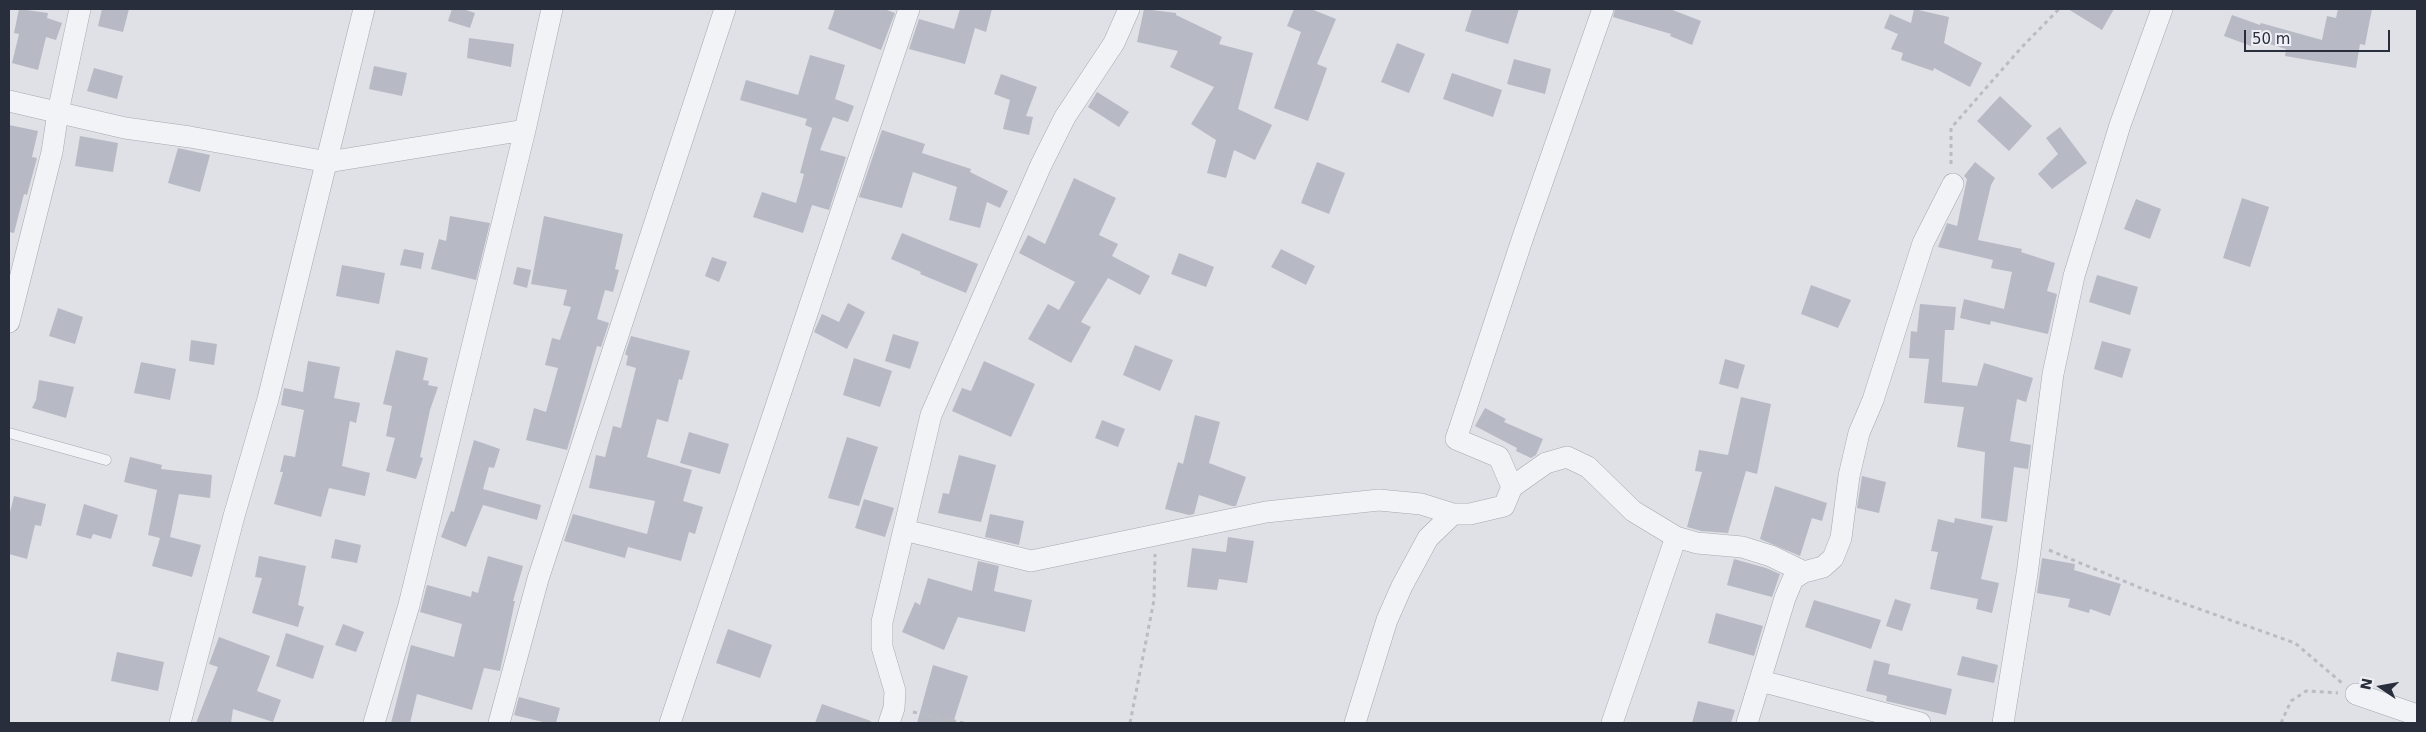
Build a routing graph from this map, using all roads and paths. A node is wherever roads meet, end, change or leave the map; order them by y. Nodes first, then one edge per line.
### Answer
1 (80, 9) edge
2 (364, 9) edge
3 (552, 9) edge
4 (725, 9) edge
5 (909, 9) edge
6 (1129, 9) edge
7 (1603, 9) edge
8 (2059, 9) edge
9 (2162, 9) edge
10 (9, 101) edge
11 (58, 112) junction
12 (525, 130) junction
13 (328, 162) junction
14 (1953, 184) joint
15 (9, 322) edge
16 (9, 434) edge
17 (106, 460) dead end
18 (1512, 488) junction
19 (1452, 514) junction
20 (904, 530) junction
21 (1157, 535) junction
22 (1676, 537) junction
23 (2030, 546) junction
24 (1804, 572) junction
25 (1761, 681) junction
26 (2356, 694) junction
27 (891, 716) edge
28 (2417, 716) edge
29 (1874, 717) edge
30 (180, 723) edge
31 (374, 723) edge
32 (499, 723) edge
33 (670, 723) edge
34 (964, 723) edge
35 (1130, 723) edge
36 (1355, 723) edge
37 (1612, 723) edge
38 (1747, 723) edge
39 (1920, 723) edge
40 (2003, 723) edge
41 (2281, 723) edge

1 - 11 street
2 - 13 street
3 - 12 street
4 - 32 street
5 - 33 street
6 - 20 street
7 - 18 street
8 - 14 path
9 - 23 street
10 - 11 street
11 - 13 street
11 - 15 street
12 - 13 street
12 - 31 street
13 - 30 street
14 - 24 street
16 - 17 lane
18 - 19 street
18 - 22 street
19 - 21 street
19 - 36 street
20 - 21 street
20 - 27 street
21 - 35 path
22 - 24 street
22 - 37 street
23 - 26 path
23 - 40 street
24 - 25 street
25 - 29 street
25 - 38 street
26 - 28 street
26 - 41 path
27 - 34 path
29 - 39 street

